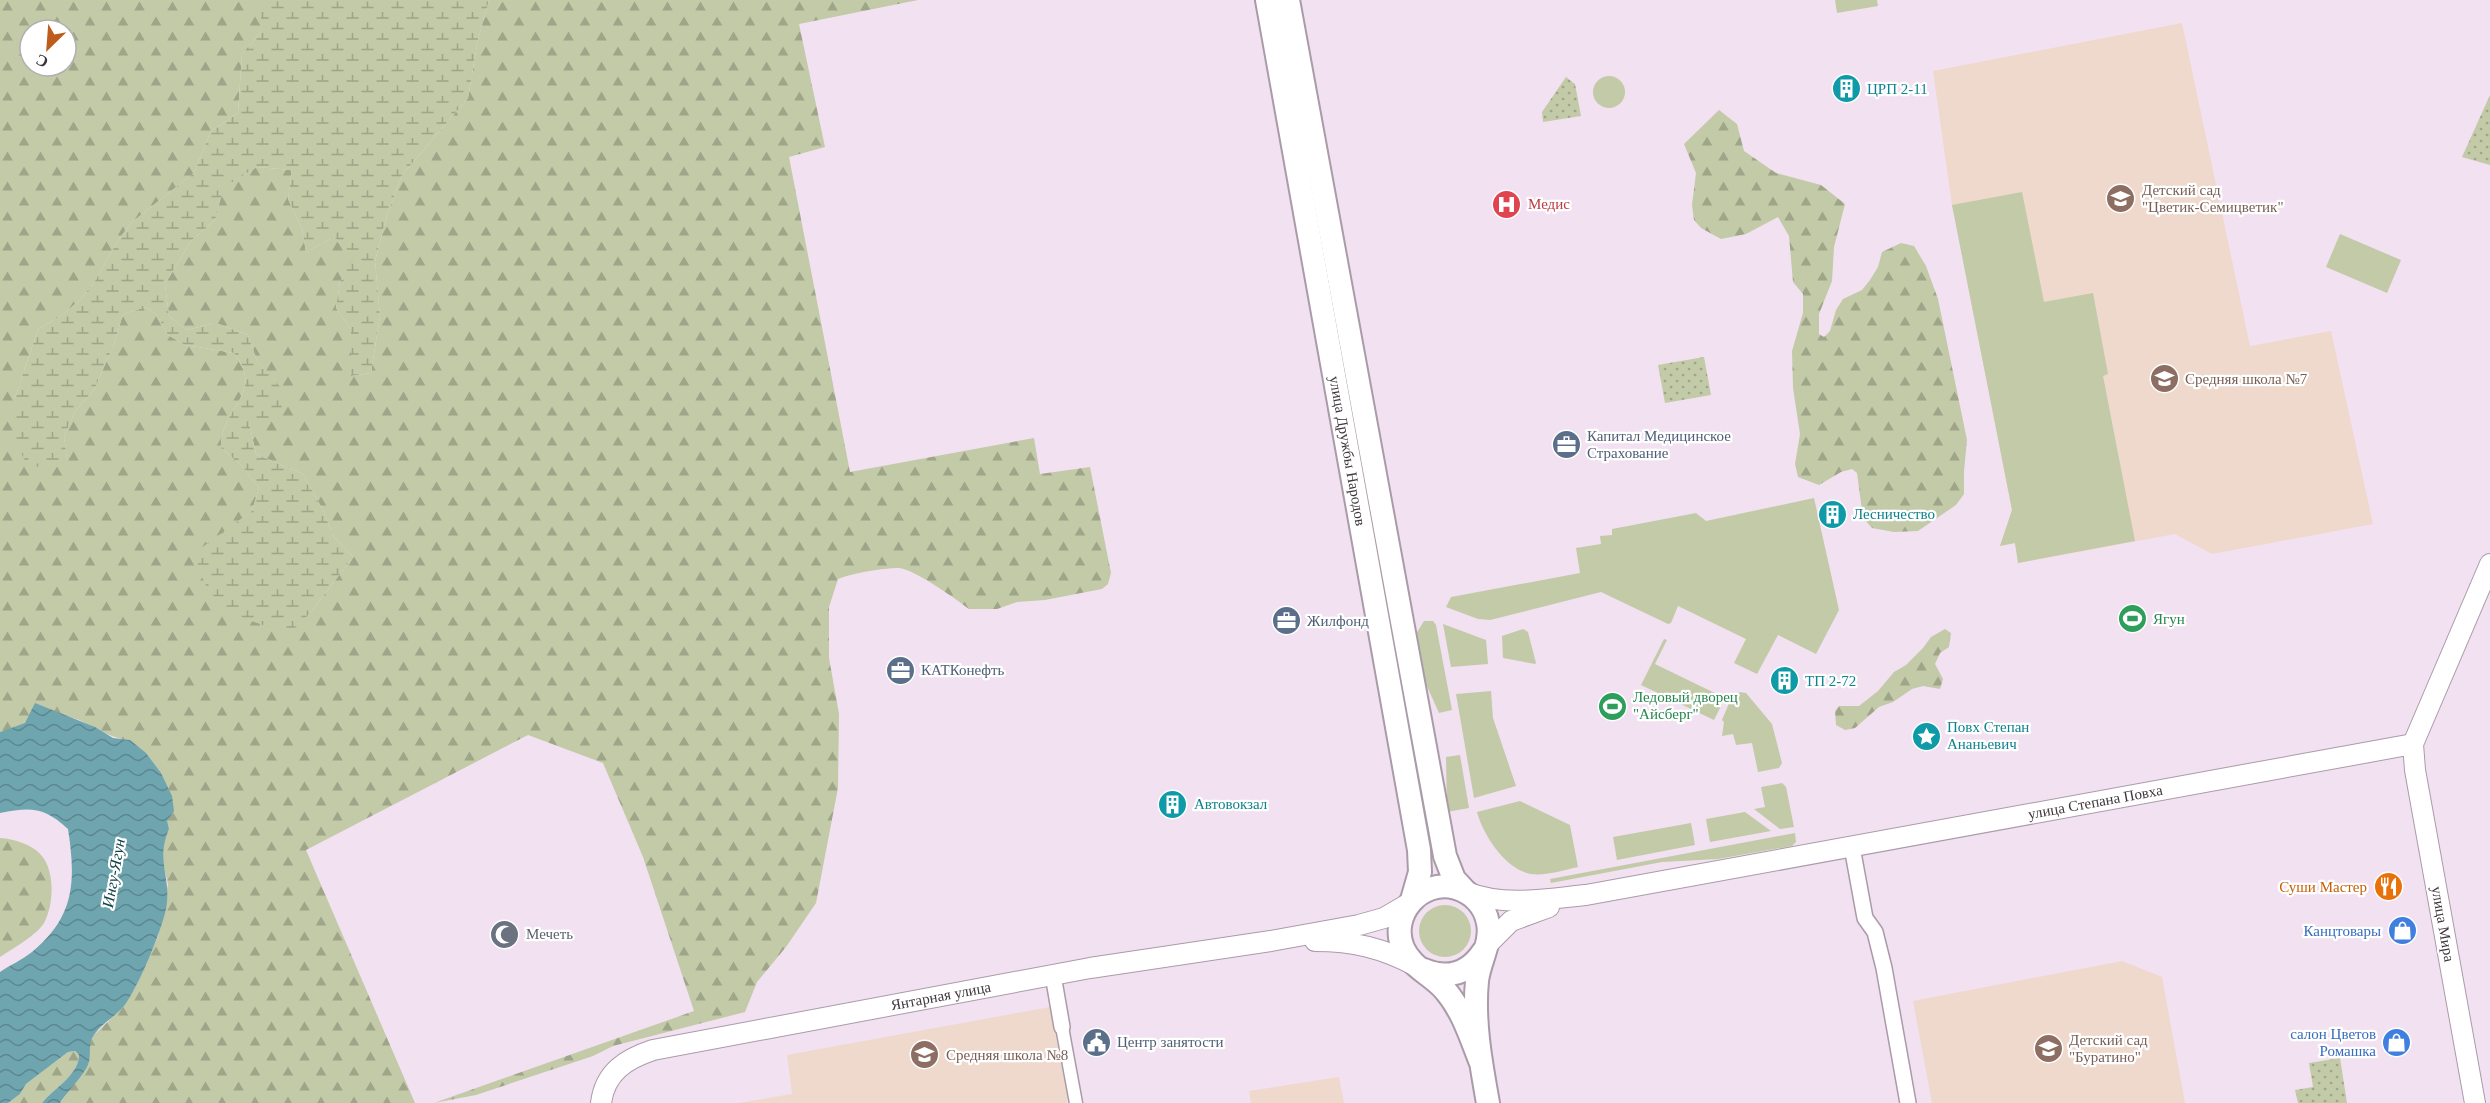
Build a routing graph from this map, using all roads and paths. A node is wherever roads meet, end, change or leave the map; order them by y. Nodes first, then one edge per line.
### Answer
1 (1267, 0) edge
2 (1288, 0) edge
3 (2490, 564) edge
4 (2413, 744) junction
5 (1852, 847) junction
6 (1466, 892) junction
7 (1586, 895) junction
8 (1410, 902) junction
9 (1271, 941) junction
10 (1485, 949) junction
11 (1421, 969) junction
12 (1053, 975) junction
13 (1062, 1027) joint
14 (1481, 1063) junction
15 (601, 1103) edge
16 (1076, 1103) edge
17 (1488, 1103) edge
18 (1908, 1103) edge
19 (2475, 1103) edge

1 - 8 main road, улица Дружбы Народов
2 - 6 main road, улица Дружбы Народов
3 - 4 street
4 - 5 street, улица Степана Повха
4 - 19 street, улица Мира
5 - 7 street, улица Степана Повха
5 - 18 street
6 - 7 street
6 - 8 main road
6 - 10 main road
7 - 10 street
8 - 9 street
8 - 11 main road
9 - 11 street
9 - 12 street, Янтарная улица
10 - 11 main road
10 - 14 main road
11 - 14 main road
12 - 13 street
12 - 15 street, Янтарная улица
13 - 16 street
14 - 17 main road

